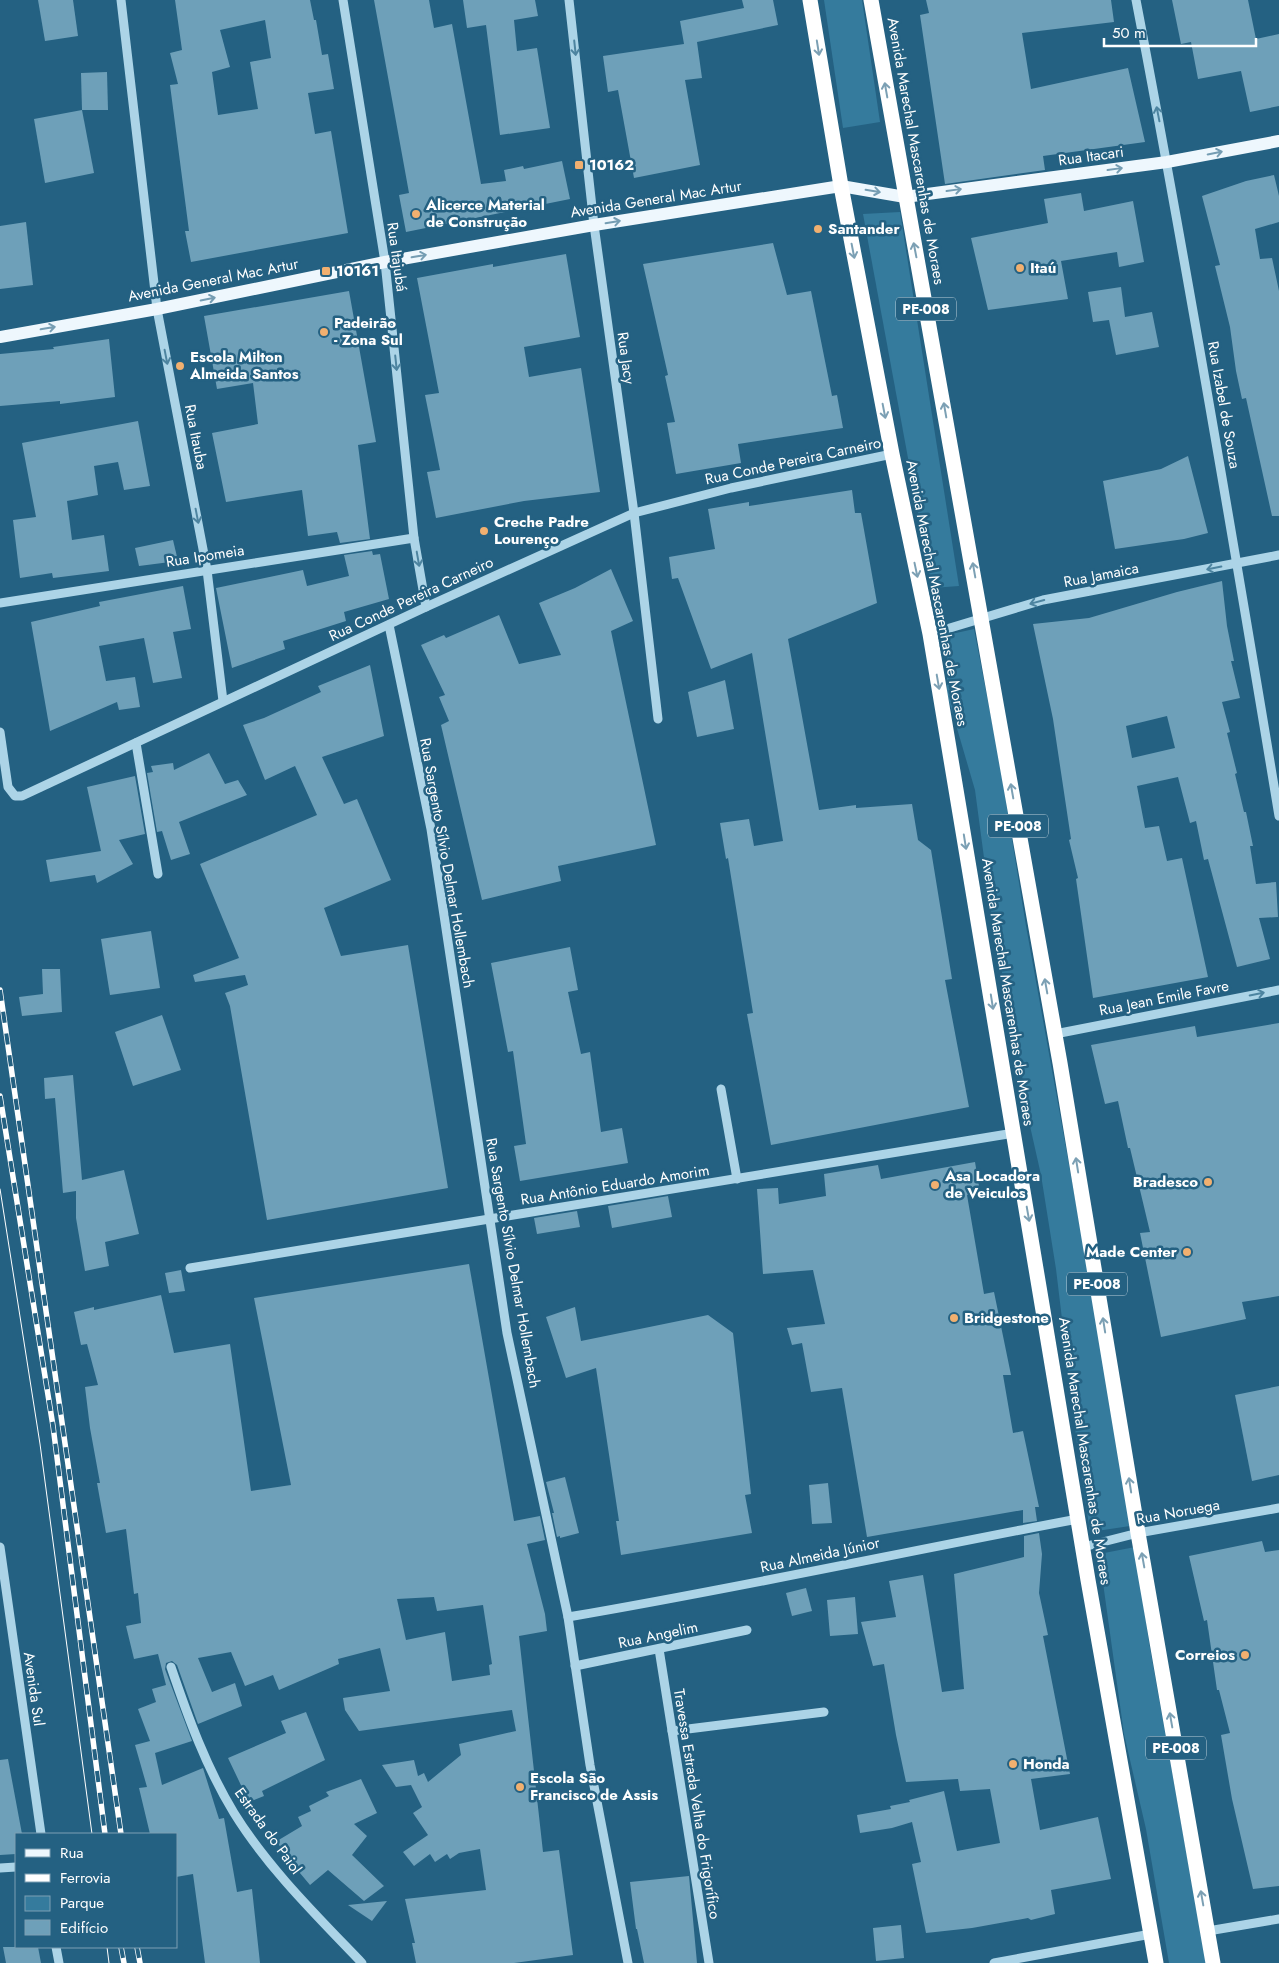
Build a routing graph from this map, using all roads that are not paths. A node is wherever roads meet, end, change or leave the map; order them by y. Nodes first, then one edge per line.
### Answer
1 (121, 0) edge
2 (343, 0) edge
3 (569, 0) edge
4 (810, 0) edge
5 (871, 0) edge
6 (1136, 0) edge
7 (1279, 140) edge
8 (1167, 162) junction
9 (841, 186) junction
10 (906, 197) junction
11 (594, 226) junction
12 (385, 262) junction
13 (157, 309) junction
14 (0, 337) edge
15 (892, 454) junction
16 (634, 514) junction
17 (414, 538) junction
18 (1279, 555) edge
19 (1238, 563) junction
20 (207, 570) junction
21 (0, 603) edge
22 (426, 607) junction
23 (982, 618) junction
24 (389, 625) junction
25 (930, 634) junction
26 (223, 701) junction
27 (658, 719) dead end
28 (0, 732) edge
29 (136, 742) junction
30 (1279, 816) edge
31 (158, 874) dead end
32 (1279, 990) edge
33 (1055, 1034) junction
34 (721, 1088) dead end
35 (1014, 1133) junction
36 (738, 1179) junction
37 (490, 1220) junction
38 (190, 1268) dead end
39 (1279, 1508) edge
40 (1078, 1519) junction
41 (1138, 1534) junction
42 (1083, 1546) junction
43 (0, 1547) edge
44 (2, 1574) edge
45 (568, 1617) junction
46 (747, 1630) dead end
47 (659, 1649) junction
48 (171, 1666) dead end
49 (575, 1666) junction
50 (824, 1712) dead end
51 (672, 1731) junction
52 (40, 1833) edge
53 (15, 1867) edge
54 (0, 1868) edge
55 (1279, 1919) edge
56 (1208, 1931) junction
57 (1151, 1934) junction
58 (56, 1948) edge
59 (59, 1963) edge
60 (362, 1963) edge
61 (628, 1963) edge
62 (709, 1963) edge
63 (994, 1963) edge
64 (1156, 1963) edge
65 (1213, 1963) edge

1 - 13 street, Rua Itauba
2 - 12 street, Rua Itajubá
3 -> 11 street, Rua Jacy
4 -> 9 highway, Avenida Marechal Mascarenhas de Moraes
10 -> 5 highway, Avenida Marechal Mascarenhas de Moraes / PE-008
8 -> 6 street, Rua Izabel de Souza
8 -> 7 main road, Rua Itacari
10 -> 8 main road, Rua Itacari
8 - 19 street, Rua Izabel de Souza
9 -> 10 main road, Avenida General Mac Artur
11 -> 9 main road, Avenida General Mac Artur
9 -> 15 highway, Avenida Marechal Mascarenhas de Moraes
23 -> 10 highway, Avenida Marechal Mascarenhas de Moraes / PE-008
12 -> 11 main road, Avenida General Mac Artur
11 - 16 street, Rua Jacy
13 -> 12 main road, Avenida General Mac Artur
12 -> 17 street, Rua Itajubá
14 -> 13 main road, Avenida General Mac Artur
13 -> 20 street, Rua Itauba
15 - 16 street, Rua Conde Pereira Carneiro
15 -> 25 highway, Avenida Marechal Mascarenhas de Moraes
16 - 22 street, Rua Conde Pereira Carneiro
16 - 27 street, Rua Jacy
17 - 20 street, Rua Ipomeia
17 -> 22 street, Rua Itajubá
18 - 19 street, Rua Jamaica
19 -> 23 street, Rua Jamaica
19 - 30 street, Rua Izabel de Souza
20 - 21 street, Rua Ipomeia
20 - 26 street, Rua Itauba
22 - 24 street, Rua Conde Pereira Carneiro
23 - 25 street, Rua Jamaica
33 -> 23 highway, Avenida Marechal Mascarenhas de Moraes / PE-008
24 - 26 street, Rua Conde Pereira Carneiro
24 - 37 street, Rua Sargento Sílvio Delmar Hollembach
25 -> 35 highway, Avenida Marechal Mascarenhas de Moraes
26 - 29 street, Rua Conde Pereira Carneiro
28 - 29 street, Rua Conde Pereira Carneiro
29 - 31 street
33 -> 32 street, Rua Jean Emile Favre
41 -> 33 highway, Avenida Marechal Mascarenhas de Moraes / PE-008
34 - 36 street
35 - 36 street, Rua Antônio Eduardo Amorim
35 -> 40 highway, Avenida Marechal Mascarenhas de Moraes
36 - 37 street, Rua Antônio Eduardo Amorim
37 - 38 street, Rua Antônio Eduardo Amorim
37 - 45 street, Rua Sargento Sílvio Delmar Hollembach
39 - 41 street, Rua Noruega
40 - 42 highway, Avenida Marechal Mascarenhas de Moraes
40 - 45 street, Rua Almeida Júnior
41 - 42 street, Rua Noruega
56 -> 41 highway, Avenida Marechal Mascarenhas de Moraes / PE-008
42 - 57 highway, Avenida Marechal Mascarenhas de Moraes
43 - 44 street, Avenida Sul
44 - 52 street, Avenida Sul
45 - 49 street, Rua Sargento Sílvio Delmar Hollembach
46 - 47 street, Rua Angelim
47 - 49 street, Rua Angelim
47 - 51 street, Travessa Estrada Velha do Frigorífico
48 - 60 street, Estrada do Paiol
49 - 61 street, Rua Sargento Sílvio Delmar Hollembach
50 - 51 street
51 - 62 street, Travessa Estrada Velha do Frigorífico
53 - 54 street
55 - 56 street
56 - 65 highway, Avenida Marechal Mascarenhas de Moraes / PE-008
57 - 63 street
57 - 64 highway, Avenida Marechal Mascarenhas de Moraes
58 - 59 street

